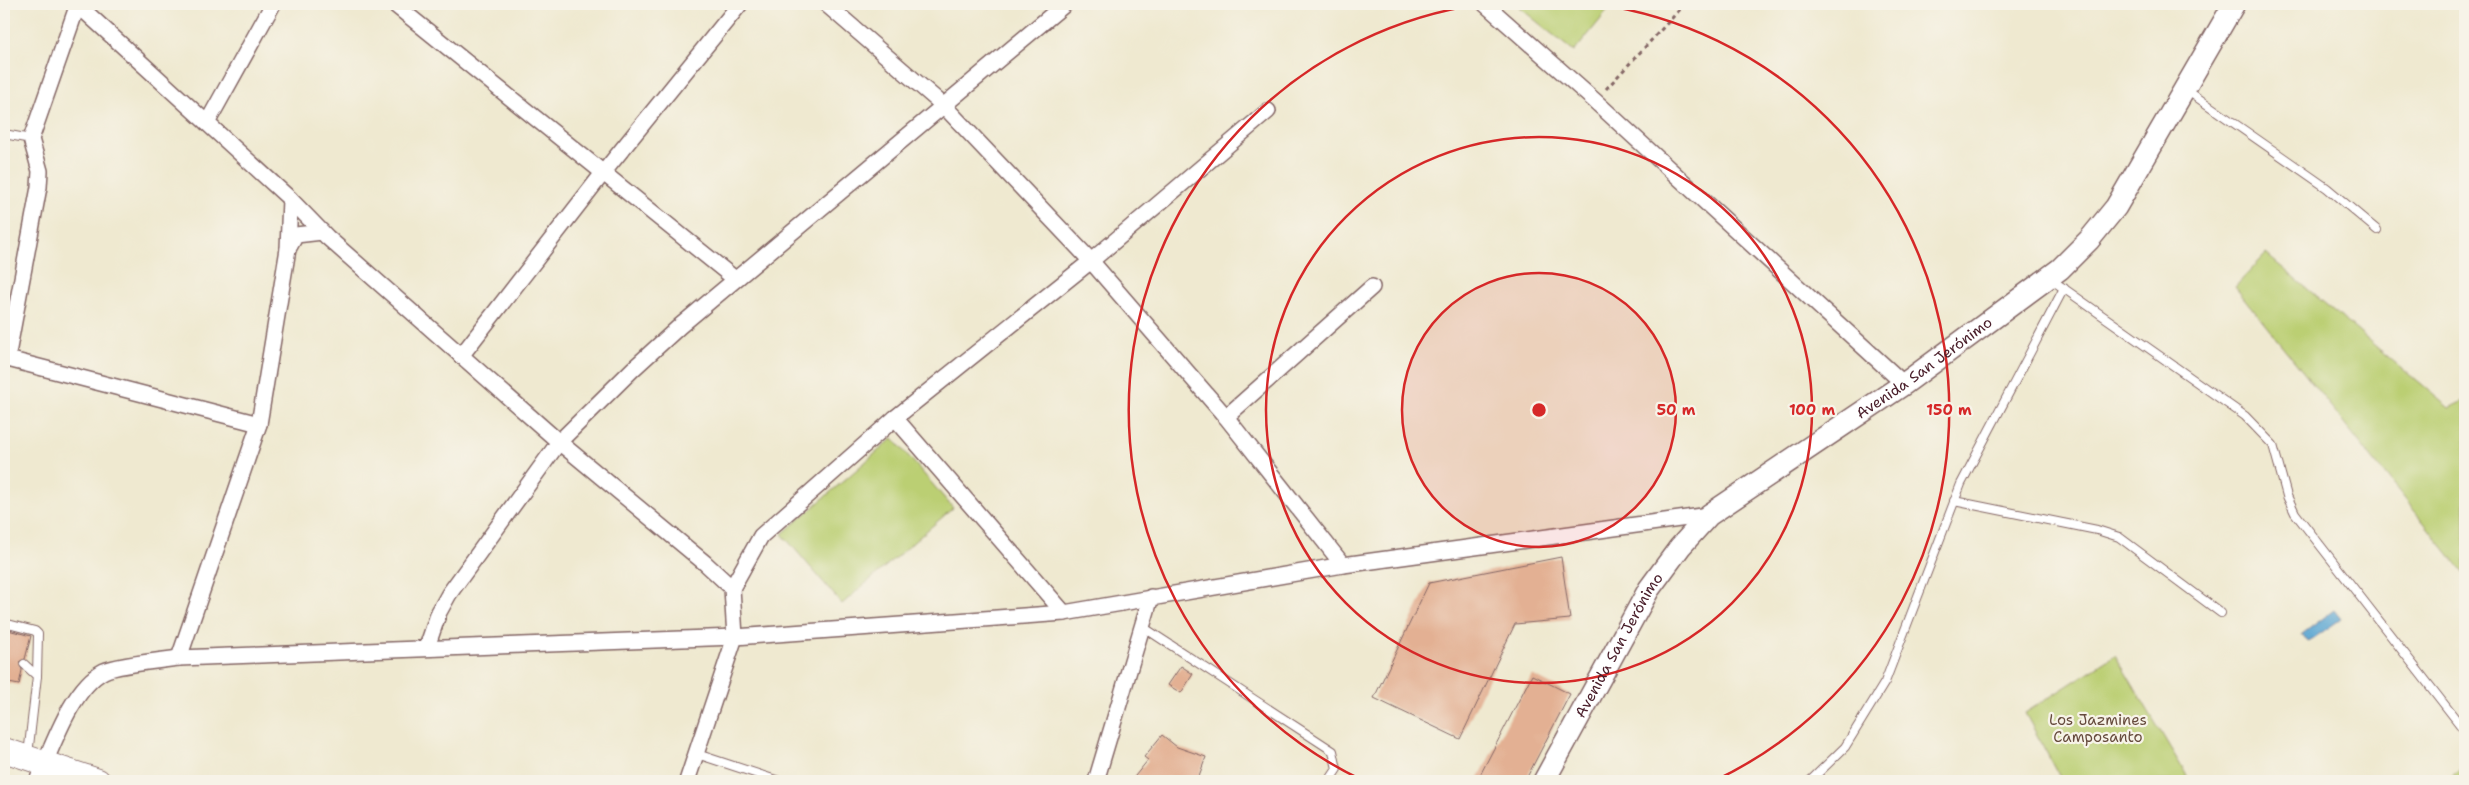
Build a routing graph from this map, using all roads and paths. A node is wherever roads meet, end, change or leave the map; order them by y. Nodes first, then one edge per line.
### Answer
1 (78, 4) edge
2 (273, 4) edge
3 (394, 4) edge
4 (740, 4) edge
5 (826, 4) edge
6 (1065, 4) edge
7 (1485, 4) edge
8 (1685, 4) edge
9 (2234, 4) edge
10 (2185, 89) junction
11 (1595, 100) junction
12 (944, 106) junction
13 (1268, 111) dead end
14 (207, 123) junction
15 (4, 134) edge
16 (30, 139) junction
17 (603, 173) junction
18 (290, 199) junction
19 (2377, 230) dead end
20 (322, 232) junction
21 (288, 249) junction
22 (1091, 261) junction
23 (735, 279) junction
24 (2056, 283) junction
25 (1372, 287) dead end
26 (461, 356) junction
27 (5, 358) edge
28 (1904, 384) junction
29 (1226, 417) junction
30 (895, 418) junction
31 (259, 424) junction
32 (559, 442) junction
33 (1954, 502) junction
34 (1709, 515) junction
35 (1343, 565) junction
36 (732, 588) junction
37 (1151, 597) junction
38 (1064, 612) junction
39 (2221, 613) dead end
40 (4, 623) edge
41 (1143, 627) junction
42 (735, 637) junction
43 (427, 647) junction
44 (179, 658) junction
45 (24, 664) dead end
46 (37, 676) junction
47 (2465, 731) edge
48 (4, 750) edge
49 (697, 754) junction
50 (37, 767) edge
51 (98, 781) edge
52 (687, 781) edge
53 (779, 781) edge
54 (1096, 781) edge
55 (1328, 781) edge
56 (1544, 781) edge
57 (1810, 781) edge

1 - 14 street
1 - 16 street
2 - 14 street
3 - 17 street
4 - 17 street
5 - 12 street
6 - 12 street
7 - 11 street
8 - 11 path
9 - 10 street, Avenida San Jerónimo
10 - 19 lane
10 - 24 street, Avenida San Jerónimo
11 - 28 street
12 - 22 street
12 - 23 street
13 - 22 street
14 - 18 street
15 - 16 lane
16 - 27 street
17 - 23 street
17 - 26 street
18 - 20 street
18 - 21 street
20 - 21 street
20 - 26 street
21 - 31 street
22 - 29 street
22 - 30 street
23 - 32 street
24 - 28 street, Avenida San Jerónimo
24 - 33 lane
24 - 47 lane
25 - 29 street
26 - 32 street
27 - 31 street
28 - 34 street, Avenida San Jerónimo
29 - 35 street
30 - 36 street
30 - 38 street
31 - 44 street
32 - 36 street
32 - 43 street
33 - 39 lane
33 - 57 lane
34 - 35 street
34 - 56 street, Avenida San Jerónimo
35 - 37 street
36 - 42 street
37 - 38 street
37 - 41 street
38 - 42 street
40 - 46 lane
41 - 54 street
41 - 55 lane
42 - 43 street
42 - 49 street
43 - 44 street
44 - 50 street
45 - 46 lane
46 - 50 lane
48 - 50 main road
49 - 52 street
49 - 53 lane
50 - 51 main road

